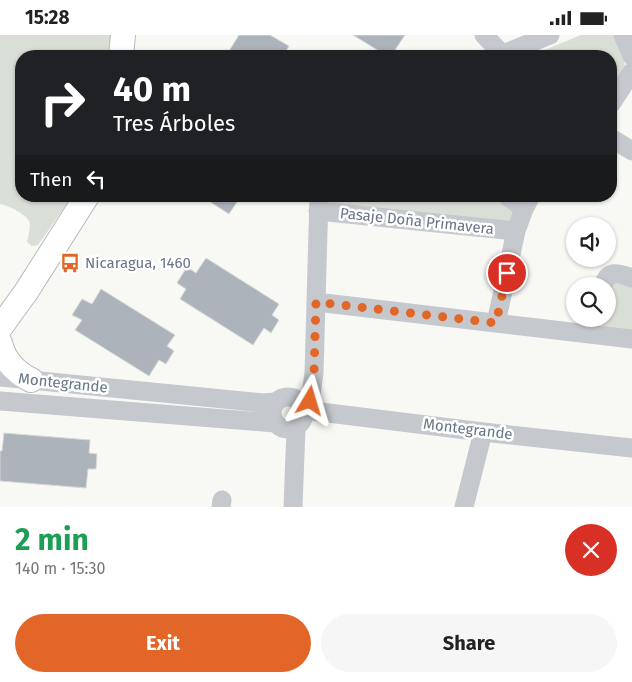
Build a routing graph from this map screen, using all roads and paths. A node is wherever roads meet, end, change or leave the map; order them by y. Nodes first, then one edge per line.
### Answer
1 (122, 35) edge
2 (484, 35) edge
3 (550, 35) edge
4 (624, 35) edge
5 (121, 50) edge
6 (496, 50) edge
7 (515, 50) edge
8 (632, 55) edge
9 (632, 72) edge
10 (617, 95) edge
11 (617, 142) edge
12 (632, 151) edge
13 (83, 202) edge
14 (527, 203) edge
15 (319, 204) edge
16 (516, 231) junction
17 (608, 277) edge
18 (632, 279) edge
19 (316, 302) junction
20 (496, 323) junction
21 (566, 325) edge
22 (597, 327) edge
23 (0, 328) edge
24 (632, 339) edge
25 (0, 343) edge
26 (314, 373) junction
27 (0, 377) edge
28 (31, 380) junction
29 (140, 391) junction
30 (281, 400) junction
31 (0, 401) edge
32 (304, 410) junction
33 (138, 412) junction
34 (275, 423) junction
35 (296, 427) junction
36 (483, 432) junction
37 (632, 448) edge
38 (293, 507) edge
39 (464, 507) edge

1 - 5 main road
2 - 6 street
3 - 7 street
4 - 8 street
9 - 10 street
11 - 12 street
13 - 23 main road
14 - 16 street
15 - 16 street, Pasaje Doña Primavera
15 - 19 street
16 - 20 street
17 - 18 street
19 - 20 street
19 - 26 street
20 - 21 street
22 - 24 street
25 - 28 main road
26 - 30 street
26 - 32 street
27 - 28 street, Montegrande
28 - 29 street, Montegrande
29 - 30 street, Montegrande
29 - 33 street
30 - 32 street, Montegrande
30 - 34 street
31 - 33 street, Montegrande
32 - 35 street
32 - 36 street, Montegrande
33 - 34 street, Montegrande
34 - 35 street, Montegrande
35 - 38 street
36 - 37 street, Montegrande
36 - 39 street

